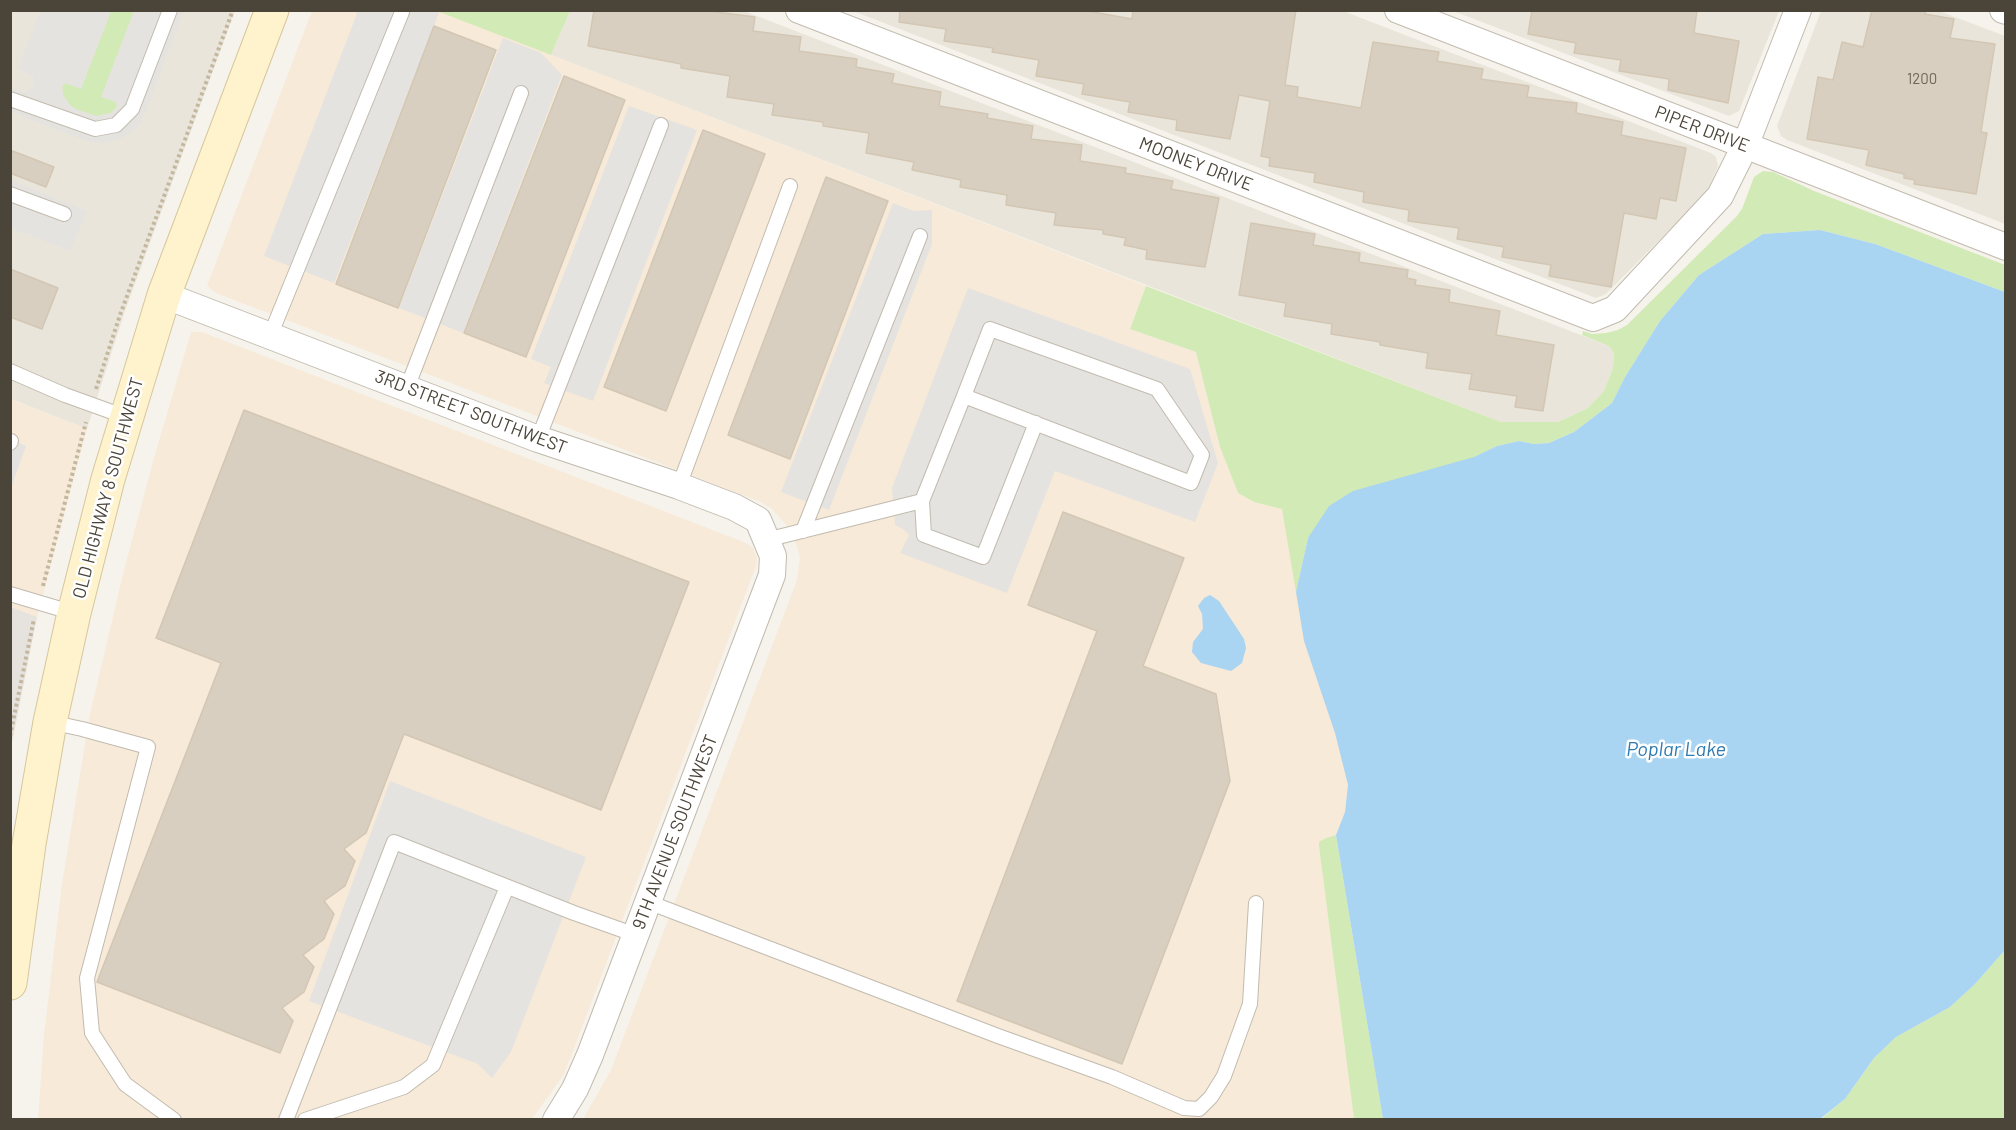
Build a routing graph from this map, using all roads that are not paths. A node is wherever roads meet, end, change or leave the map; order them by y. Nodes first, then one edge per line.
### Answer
1 (170, 10) edge
2 (272, 10) edge
3 (799, 10) edge
4 (1398, 10) edge
5 (1798, 10) edge
6 (402, 12) dead end
7 (520, 93) dead end
8 (10, 99) edge
9 (661, 125) dead end
10 (1745, 146) junction
11 (790, 186) dead end
12 (10, 194) edge
13 (64, 214) dead end
14 (920, 236) dead end
15 (2006, 247) edge
16 (164, 295) junction
17 (270, 336) junction
18 (10, 371) edge
19 (407, 388) junction
20 (964, 396) junction
21 (126, 417) junction
22 (1036, 423) junction
23 (537, 439) junction
24 (679, 486) junction
25 (922, 501) junction
26 (803, 531) junction
27 (766, 540) junction
28 (10, 594) edge
29 (74, 613) junction
30 (50, 722) junction
31 (507, 887) junction
32 (648, 902) junction
33 (1256, 903) dead end
34 (636, 935) junction
35 (10, 983) edge
36 (174, 1119) edge
37 (286, 1119) edge
38 (305, 1119) edge
39 (556, 1119) edge

1 - 8 lane
2 - 16 street, OLD HIGHWAY 8 SOUTHWEST
3 - 10 street, MOONEY DRIVE
4 - 10 street, PIPER DRIVE
5 - 10 street
6 - 17 lane
7 - 19 lane
9 - 23 lane
10 - 15 street, PIPER DRIVE
11 - 24 lane
12 - 13 lane
14 - 26 lane
16 - 17 street, 3RD STREET SOUTHWEST
16 - 21 street, OLD HIGHWAY 8 SOUTHWEST
17 - 19 street, 3RD STREET SOUTHWEST
18 - 21 lane
19 - 23 street, 3RD STREET SOUTHWEST
20 - 22 lane
20 - 22 lane
20 - 25 lane
21 - 29 street, OLD HIGHWAY 8 SOUTHWEST
22 - 25 lane
23 - 24 street, 3RD STREET SOUTHWEST
24 - 27 street, 3RD STREET SOUTHWEST
25 - 26 lane
26 - 27 lane
27 - 32 street, 9TH AVENUE SOUTHWEST
28 - 29 lane
29 - 30 street, OLD HIGHWAY 8 SOUTHWEST
30 - 35 street, OLD HIGHWAY 8 SOUTHWEST
30 - 36 lane
31 - 34 lane
31 - 37 lane
31 - 38 lane
32 - 33 lane
32 - 34 street, 9TH AVENUE SOUTHWEST
34 - 39 street, 9TH AVENUE SOUTHWEST

